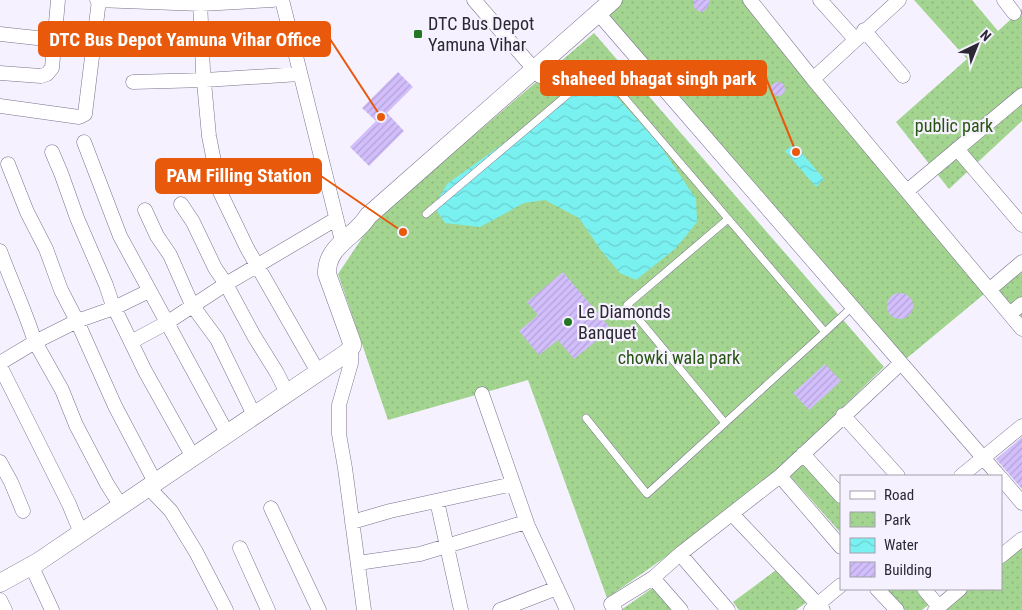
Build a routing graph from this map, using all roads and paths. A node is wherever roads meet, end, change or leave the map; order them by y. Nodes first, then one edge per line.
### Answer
1 (58, 0) edge
2 (98, 0) edge
3 (273, 0) edge
4 (282, 0) edge
5 (474, 0) edge
6 (613, 0) edge
7 (625, 0) edge
8 (750, 0) edge
9 (820, 0) edge
10 (899, 0) edge
11 (1004, 0) edge
12 (201, 2) edge
13 (1014, 13) dead end
14 (600, 16) junction
15 (0, 34) edge
16 (860, 35) junction
17 (55, 40) junction
18 (0, 73) edge
19 (537, 73) junction
20 (300, 74) junction
21 (902, 76) dead end
22 (813, 79) junction
23 (204, 80) junction
24 (134, 82) dead end
25 (1020, 100) edge
26 (0, 106) edge
27 (84, 142) dead end
28 (957, 149) junction
29 (52, 152) dead end
30 (8, 164) dead end
31 (907, 191) junction
32 (181, 204) dead end
33 (144, 210) dead end
34 (426, 214) dead end
35 (336, 219) junction
36 (728, 219) junction
37 (1022, 225) edge
38 (342, 241) junction
39 (0, 251) edge
40 (1022, 262) edge
41 (257, 266) junction
42 (226, 284) junction
43 (989, 290) junction
44 (149, 292) junction
45 (1022, 304) edge
46 (192, 305) junction
47 (852, 306) junction
48 (114, 308) junction
49 (1010, 314) junction
50 (77, 321) junction
51 (168, 322) junction
52 (1022, 329) edge
53 (825, 332) junction
54 (36, 342) junction
55 (131, 342) junction
56 (351, 349) junction
57 (2, 359) edge
58 (901, 363) junction
59 (318, 372) junction
60 (287, 393) junction
61 (482, 394) dead end
62 (254, 415) junction
63 (843, 416) junction
64 (586, 418) dead end
65 (725, 423) junction
66 (1022, 426) edge
67 (227, 433) junction
68 (803, 454) junction
69 (193, 457) junction
70 (983, 458) junction
71 (0, 462) edge
72 (897, 475) edge
73 (963, 475) edge
74 (998, 475) edge
75 (780, 476) junction
76 (1002, 479) edge
77 (152, 484) junction
78 (513, 484) junction
79 (840, 495) edge
80 (437, 501) junction
81 (1022, 503) edge
82 (121, 506) junction
83 (271, 508) dead end
84 (23, 511) dead end
85 (732, 514) junction
86 (352, 522) junction
87 (526, 522) junction
88 (81, 533) junction
89 (1022, 539) edge
90 (447, 546) junction
91 (840, 546) edge
92 (240, 548) dead end
93 (680, 554) junction
94 (1002, 555) edge
95 (358, 563) junction
96 (31, 566) junction
97 (653, 578) junction
98 (0, 583) edge
99 (840, 586) edge
100 (557, 588) junction
101 (878, 590) edge
102 (925, 590) edge
103 (959, 590) edge
104 (0, 600) edge
105 (818, 608) edge
106 (937, 608) edge
107 (5, 610) edge
108 (52, 610) edge
109 (226, 610) edge
110 (268, 610) edge
111 (319, 610) edge
112 (364, 610) edge
113 (461, 610) edge
114 (500, 610) edge
115 (568, 610) edge
116 (615, 610) edge
117 (681, 610) edge
118 (728, 610) edge
119 (897, 610) edge

1 - 17 street
2 - 12 street
2 - 26 street
3 - 12 street
4 - 20 street
5 - 19 street
6 - 14 street
7 - 14 street
8 - 22 street
9 - 16 street
10 - 16 street
11 - 13 street
12 - 23 street
14 - 19 street
14 - 47 street
15 - 17 street
16 - 21 street
16 - 22 street
17 - 18 street
19 - 38 street
20 - 23 street
20 - 35 street
22 - 31 street
23 - 24 street
23 - 41 street
25 - 28 street
27 - 44 street
28 - 31 street
28 - 37 street
29 - 48 street
30 - 50 street
31 - 43 street
32 - 42 street
33 - 46 street
34 - 36 lane
35 - 38 street
35 - 41 street
36 - 53 lane
36 - 65 lane
38 - 56 street
39 - 54 street
40 - 43 street
41 - 42 street
41 - 59 street
42 - 46 street
42 - 60 street
43 - 49 street
44 - 48 street
44 - 51 street
45 - 49 street
46 - 51 street
46 - 62 street
47 - 53 lane
47 - 58 street
48 - 50 street
48 - 55 street
49 - 52 street
50 - 54 street
50 - 77 street
51 - 55 street
51 - 67 street
53 - 65 lane
54 - 57 street
54 - 82 street
55 - 69 street
56 - 59 street
56 - 86 street
57 - 88 street
58 - 63 street
58 - 70 street
59 - 60 street
60 - 62 street
61 - 78 street
62 - 67 street
63 - 68 street
63 - 72 street
64 - 65 lane
66 - 70 street
67 - 69 street
68 - 75 street
68 - 79 street
69 - 77 street
70 - 73 street
70 - 74 street
71 - 84 street
75 - 85 street
75 - 91 street
76 - 81 street
77 - 82 street
77 - 109 street
78 - 80 street
78 - 87 street
80 - 86 street
80 - 90 street
82 - 88 street
83 - 111 street
85 - 93 street
85 - 105 street
86 - 95 street
87 - 90 street
87 - 100 street
88 - 96 street
89 - 94 street
90 - 95 street
90 - 113 street
92 - 110 street
93 - 97 street
93 - 118 street
95 - 112 street
96 - 98 street
96 - 108 street
97 - 116 street
97 - 117 street
99 - 105 street
100 - 114 street
100 - 115 street
101 - 119 street
102 - 106 street
103 - 106 street
104 - 107 street

